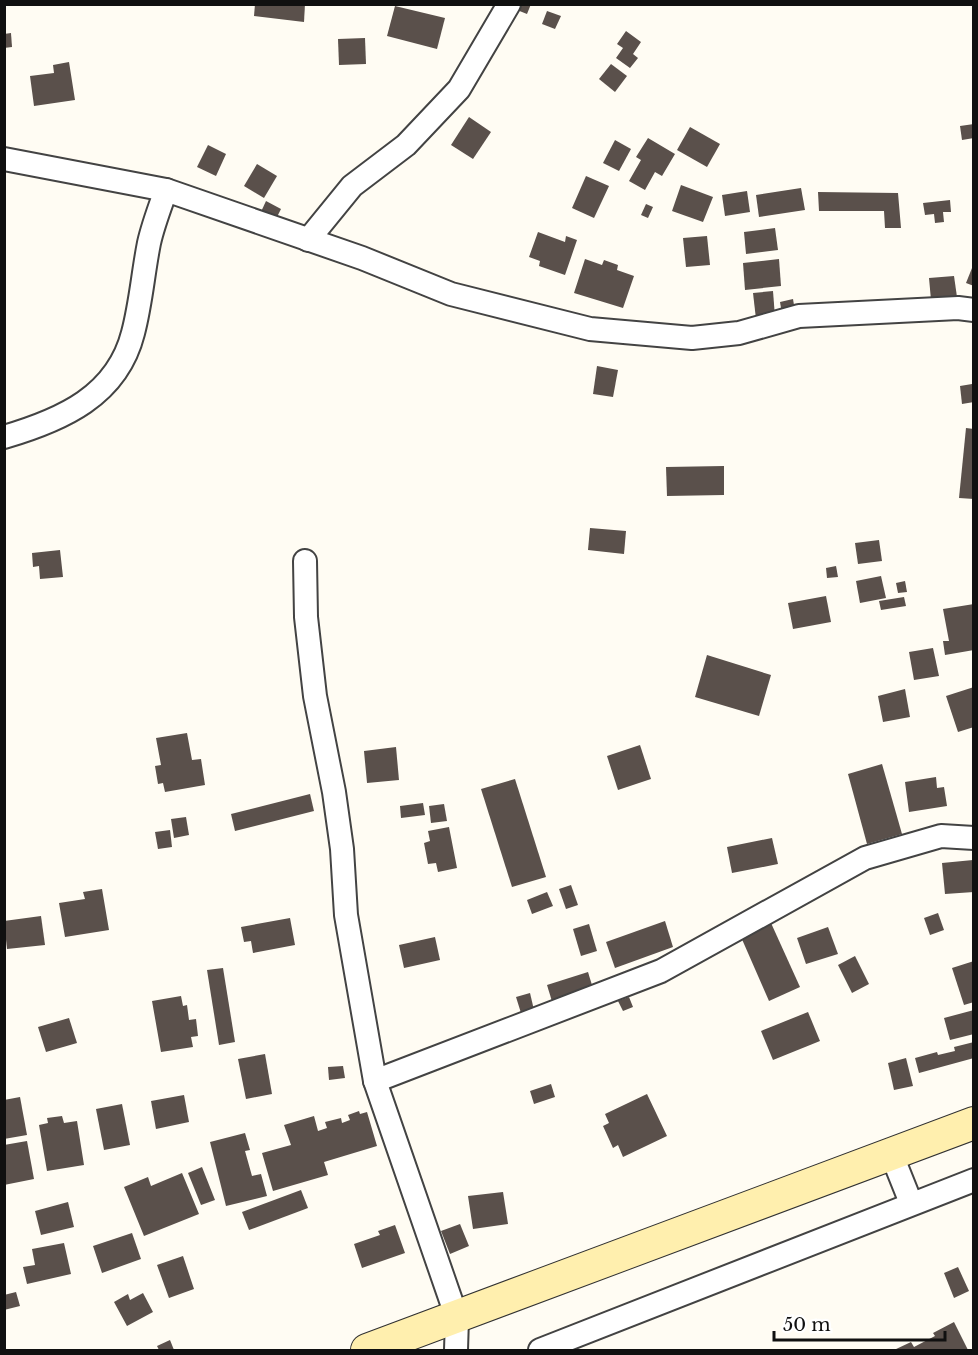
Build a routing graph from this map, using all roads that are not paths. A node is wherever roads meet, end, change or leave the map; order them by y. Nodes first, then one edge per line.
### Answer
1 (509, 4) edge
2 (4, 159) edge
3 (166, 190) junction
4 (308, 240) junction
5 (974, 310) edge
6 (4, 437) edge
7 (305, 561) dead end
8 (974, 838) edge
9 (375, 1081) junction
10 (974, 1123) edge
11 (891, 1153) junction
12 (974, 1180) edge
13 (911, 1203) junction
14 (457, 1318) junction
15 (367, 1350) edge
16 (456, 1350) edge
17 (540, 1350) edge

1 - 4 street
2 - 3 street
3 - 4 street
3 - 6 street
4 - 5 street
7 - 9 street
8 - 9 street
9 - 14 street
10 - 11 main road
11 - 13 street
11 - 14 main road
12 - 13 street
13 - 17 street
14 - 15 main road
14 - 16 street

